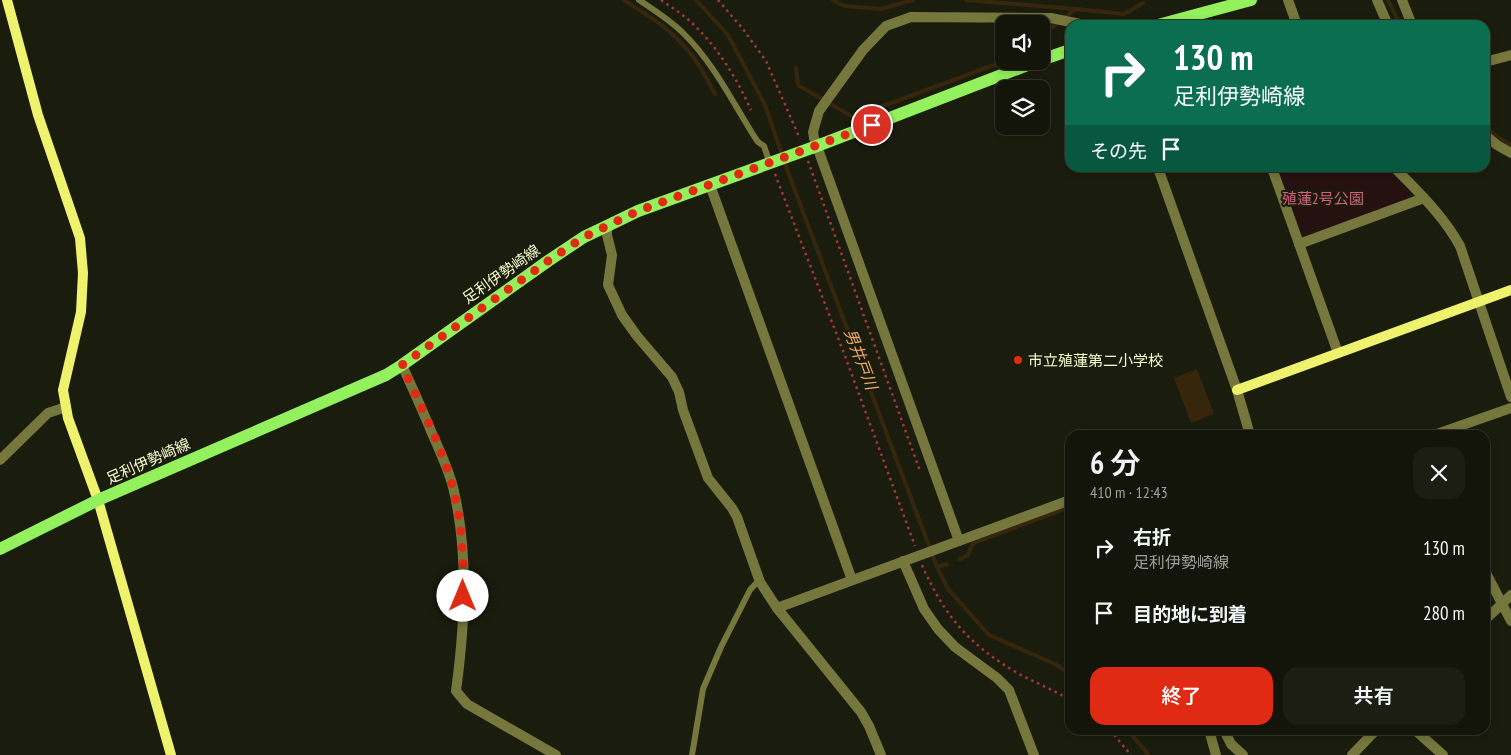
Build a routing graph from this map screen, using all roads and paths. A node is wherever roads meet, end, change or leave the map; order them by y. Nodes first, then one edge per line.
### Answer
1 (7, 0) edge
2 (639, 0) edge
3 (718, 0) edge
4 (1251, 0) edge
5 (1288, 0) edge
6 (1377, 0) edge
7 (1402, 0) edge
8 (1177, 20) edge
9 (1294, 20) edge
10 (1386, 20) edge
11 (1410, 20) edge
12 (1065, 21) edge
13 (1065, 52) edge
14 (1511, 55) edge
15 (1050, 57) edge
16 (1490, 61) edge
17 (1015, 70) edge
18 (1490, 139) edge
19 (817, 146) junction
20 (803, 151) junction
21 (1511, 153) edge
22 (773, 165) junction
23 (1159, 172) edge
24 (1273, 172) edge
25 (1399, 172) edge
26 (710, 184) junction
27 (1424, 198) junction
28 (607, 226) junction
29 (1299, 244) junction
30 (1511, 290) edge
31 (1478, 302) junction
32 (1338, 354) junction
33 (402, 365) junction
34 (1237, 390) junction
35 (1511, 397) edge
36 (66, 407) junction
37 (1511, 408) edge
38 (1246, 430) edge
39 (1448, 430) edge
40 (0, 460) edge
41 (922, 475) dead end
42 (98, 500) junction
43 (1065, 502) edge
44 (959, 541) junction
45 (0, 549) edge
46 (920, 555) junction
47 (903, 561) junction
48 (759, 580) junction
49 (852, 580) junction
50 (1490, 581) edge
51 (1511, 594) edge
52 (1502, 603) junction
53 (777, 608) junction
54 (1490, 615) edge
55 (1511, 621) edge
56 (1065, 697) edge
57 (1114, 735) edge
58 (1210, 735) edge
59 (1226, 735) edge
60 (1371, 735) edge
61 (1421, 735) edge
62 (171, 755) edge
63 (556, 755) edge
64 (692, 755) edge
65 (881, 755) edge
66 (1034, 755) edge
67 (1130, 755) edge
68 (1216, 755) edge
69 (1243, 755) edge
70 (1352, 755) edge
71 (1444, 755) edge

1 - 36 street
2 - 22 lane
3 - 20 path
4 - 8 main road
5 - 9 street
6 - 10 street
7 - 11 street
12 - 19 street
13 - 15 main road
14 - 16 street
17 - 19 main road, 足利伊勢崎線
18 - 21 street
19 - 20 main road, 足利伊勢崎線
19 - 44 street
20 - 22 main road, 足利伊勢崎線
20 - 41 path
22 - 26 main road, 足利伊勢崎線
22 - 46 path
23 - 34 street
24 - 29 street
25 - 27 street
26 - 28 main road, 足利伊勢崎線
26 - 49 street
27 - 29 street
27 - 31 street
28 - 33 main road, 足利伊勢崎線
28 - 48 street
29 - 32 street
30 - 31 street
31 - 32 street
31 - 35 street
32 - 34 street
33 - 42 main road, 足利伊勢崎線
33 - 63 street
34 - 38 street
36 - 40 street
36 - 42 street
37 - 39 street
42 - 45 main road, 足利伊勢崎線
42 - 62 street
43 - 44 street
44 - 46 street
46 - 47 street
46 - 56 path
47 - 49 street
47 - 66 street
48 - 53 street
48 - 64 lane
49 - 53 street
50 - 52 street
51 - 52 street
52 - 54 street
52 - 55 street
53 - 65 street
57 - 67 path
58 - 68 street
59 - 69 street
60 - 70 street
61 - 71 street

